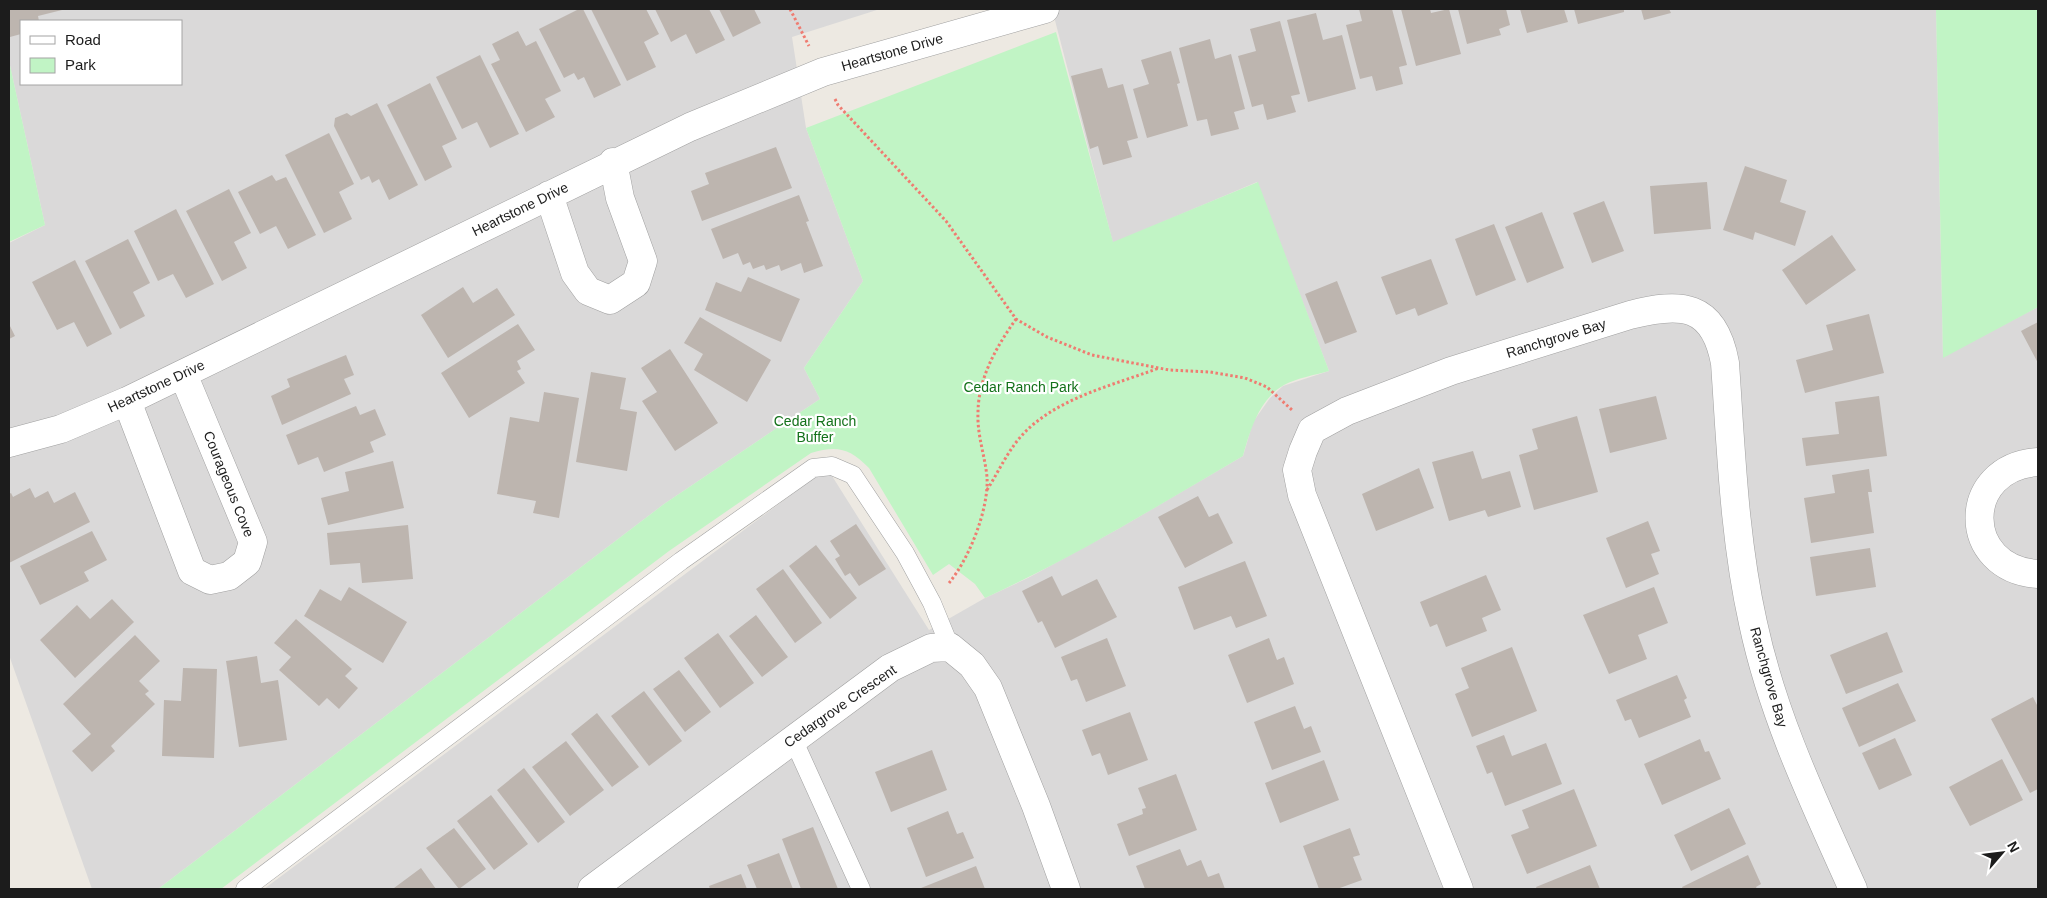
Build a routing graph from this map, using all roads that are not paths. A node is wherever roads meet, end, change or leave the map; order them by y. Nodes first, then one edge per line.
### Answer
1 (1044, 9) edge
2 (613, 162) junction
3 (549, 195) junction
4 (183, 374) junction
5 (127, 401) junction
6 (9, 443) edge
7 (2038, 462) edge
8 (2038, 574) edge
9 (950, 647) junction
10 (793, 739) junction
11 (245, 889) edge
12 (592, 889) edge
13 (861, 889) edge
14 (1066, 889) edge
15 (1459, 889) edge
16 (1852, 889) edge

1 - 2 street, Heartstone Drive
2 - 3 street, Heartstone Drive
2 - 3 street
3 - 4 street, Heartstone Drive
4 - 5 street, Heartstone Drive
4 - 5 street, Courageous Cove
5 - 6 street, Heartstone Drive
7 - 8 street
9 - 10 street, Cedargrove Crescent
9 - 11 lane
9 - 14 street
10 - 12 street, Cedargrove Crescent
10 - 13 lane
15 - 16 street, Ranchgrove Bay

